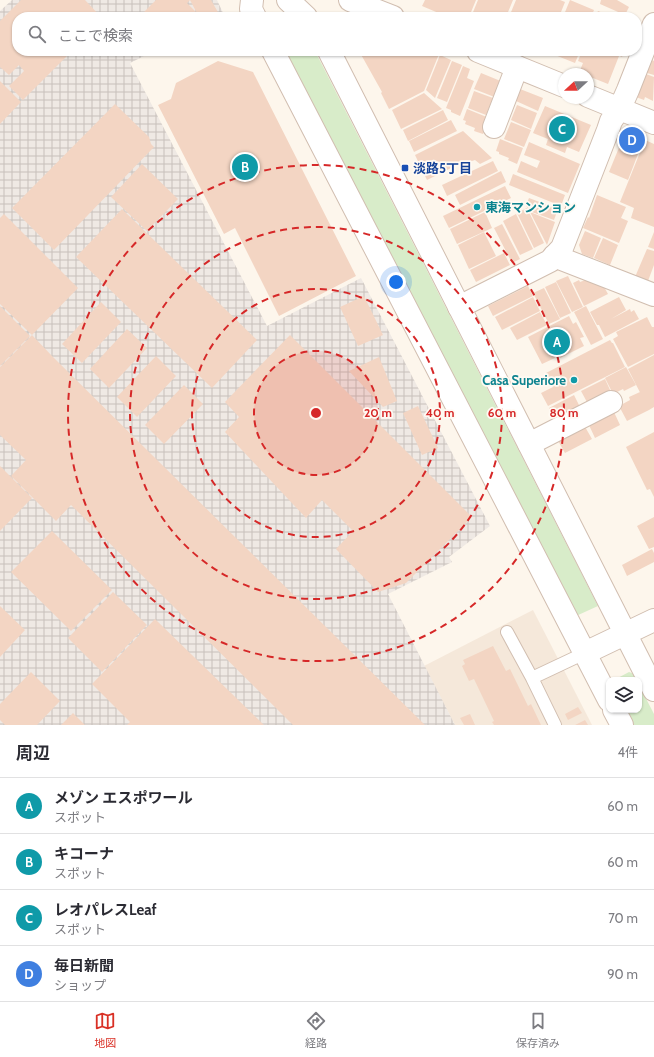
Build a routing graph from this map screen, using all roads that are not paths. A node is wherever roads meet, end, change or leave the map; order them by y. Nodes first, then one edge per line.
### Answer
1 (252, 0) edge
2 (288, 0) edge
3 (350, 0) edge
4 (252, 12) edge
5 (301, 12) edge
6 (380, 12) edge
7 (654, 24) edge
8 (642, 54) edge
9 (276, 56) edge
10 (332, 56) edge
11 (490, 56) edge
12 (641, 56) edge
13 (517, 67) junction
14 (558, 84) edge
15 (594, 98) edge
16 (620, 108) junction
17 (654, 122) edge
18 (494, 127) dead end
19 (554, 256) junction
20 (654, 295) edge
21 (458, 307) junction
22 (611, 402) dead end
23 (529, 444) junction
24 (654, 620) edge
25 (507, 632) dead end
26 (625, 634) junction
27 (585, 653) junction
28 (532, 678) junction
29 (654, 690) edge
30 (606, 694) edge
31 (616, 713) edge
32 (555, 725) edge
33 (622, 725) edge

1 - 4 street
2 - 5 street
3 - 6 street
7 - 8 street
9 - 27 street
10 - 21 street
11 - 13 street
12 - 16 street
13 - 14 street
13 - 18 street
15 - 16 street
16 - 17 street
16 - 19 street
19 - 20 street
19 - 21 street
21 - 23 street
22 - 23 street
23 - 26 street
24 - 26 street
25 - 28 lane
26 - 27 street
26 - 29 street
27 - 28 lane
27 - 30 street
28 - 32 lane
31 - 33 street

